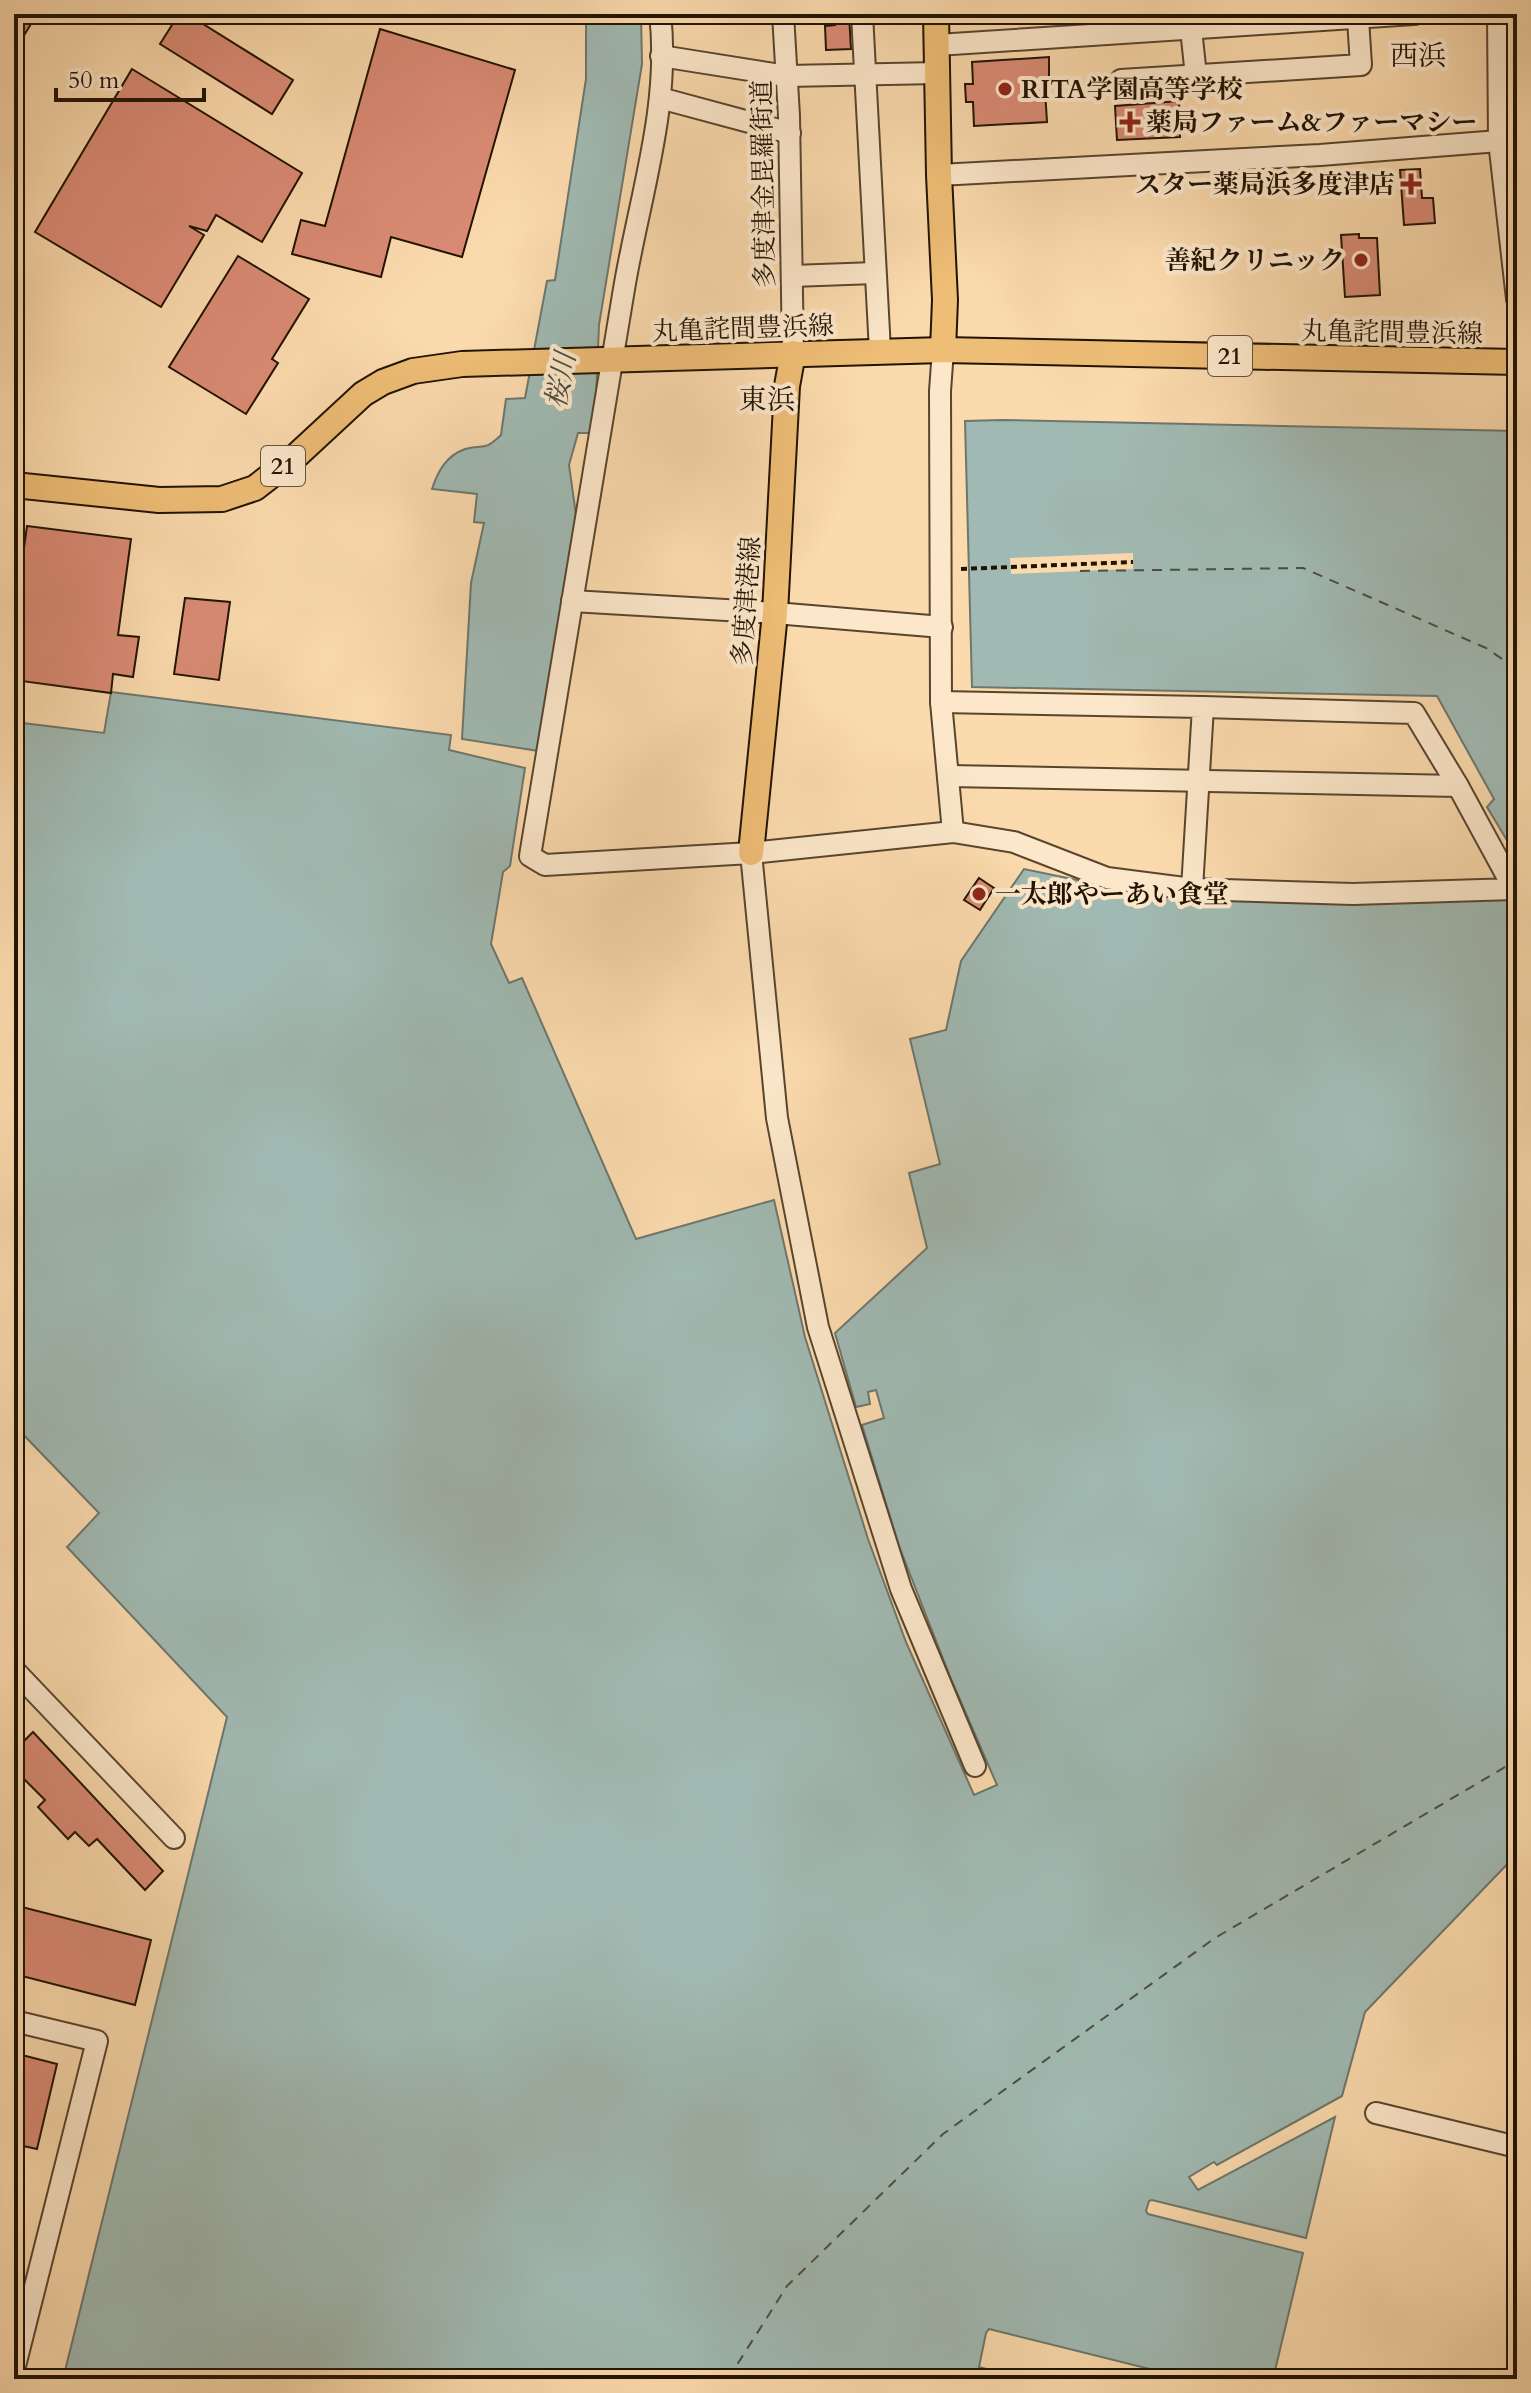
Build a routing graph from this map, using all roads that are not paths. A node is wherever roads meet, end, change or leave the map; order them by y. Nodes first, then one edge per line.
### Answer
1 (660, 14) edge
2 (783, 14) edge
3 (862, 14) edge
4 (936, 14) edge
5 (1414, 14) edge
6 (1380, 15) edge
7 (1500, 16) edge
8 (1302, 18) edge
9 (1358, 19) junction
10 (1134, 23) edge
11 (1191, 29) junction
12 (937, 45) junction
13 (661, 56) junction
14 (938, 73) junction
15 (864, 75) junction
16 (787, 76) junction
17 (1196, 76) junction
18 (1121, 80) dead end
19 (660, 98) junction
20 (790, 133) junction
21 (1499, 141) junction
22 (1517, 156) edge
23 (939, 175) junction
24 (875, 273) junction
25 (792, 276) junction
26 (1517, 299) edge
27 (943, 350) junction
28 (880, 351) junction
29 (793, 353) junction
30 (612, 361) junction
31 (1517, 362) edge
32 (14, 485) edge
33 (572, 601) junction
34 (775, 613) junction
35 (942, 627) junction
36 (941, 702) junction
37 (1203, 707) junction
38 (948, 776) junction
39 (1197, 781) junction
40 (1458, 786) junction
41 (953, 832) junction
42 (751, 853) junction
43 (1192, 889) junction
44 (14, 1670) edge
45 (975, 1766) dead end
46 (174, 1838) dead end
47 (14, 2021) edge
48 (1376, 2113) dead end
49 (1517, 2147) edge
50 (14, 2370) edge

1 - 13 street
2 - 16 street, 多度津金毘羅街道
3 - 15 street
4 - 12 main road
5 - 6 street
6 - 9 street
7 - 21 street
8 - 9 street
8 - 11 street
9 - 17 street
10 - 11 street
10 - 12 street
11 - 17 street
12 - 14 main road
13 - 16 street
13 - 19 street
14 - 15 street
14 - 23 main road
15 - 16 street
15 - 24 street
16 - 20 street, 多度津金毘羅街道
17 - 18 street
19 - 20 street
19 - 30 street
20 - 25 street, 多度津金毘羅街道
21 - 22 street
21 - 23 street
21 - 26 street
23 - 27 main road
24 - 25 street
24 - 28 street
25 - 29 street, 多度津金毘羅街道
27 - 28 main road, 丸亀詫間豊浜線 / 21
27 - 31 main road, 丸亀詫間豊浜線 / 21
27 - 35 street
28 - 29 main road, 丸亀詫間豊浜線 / 21
29 - 30 main road, 丸亀詫間豊浜線 / 21
29 - 34 main road, 多度津港線
30 - 32 main road, 丸亀詫間豊浜線 / 21
30 - 33 street
33 - 34 street
33 - 42 street
34 - 35 street
34 - 42 main road, 多度津港線
35 - 36 street
36 - 37 street
36 - 38 street
37 - 39 street
37 - 40 street
38 - 39 street
38 - 41 street
39 - 40 street
39 - 43 street
40 - 43 street
41 - 42 street
41 - 43 street
42 - 45 street
44 - 46 street
47 - 50 street
48 - 49 street

